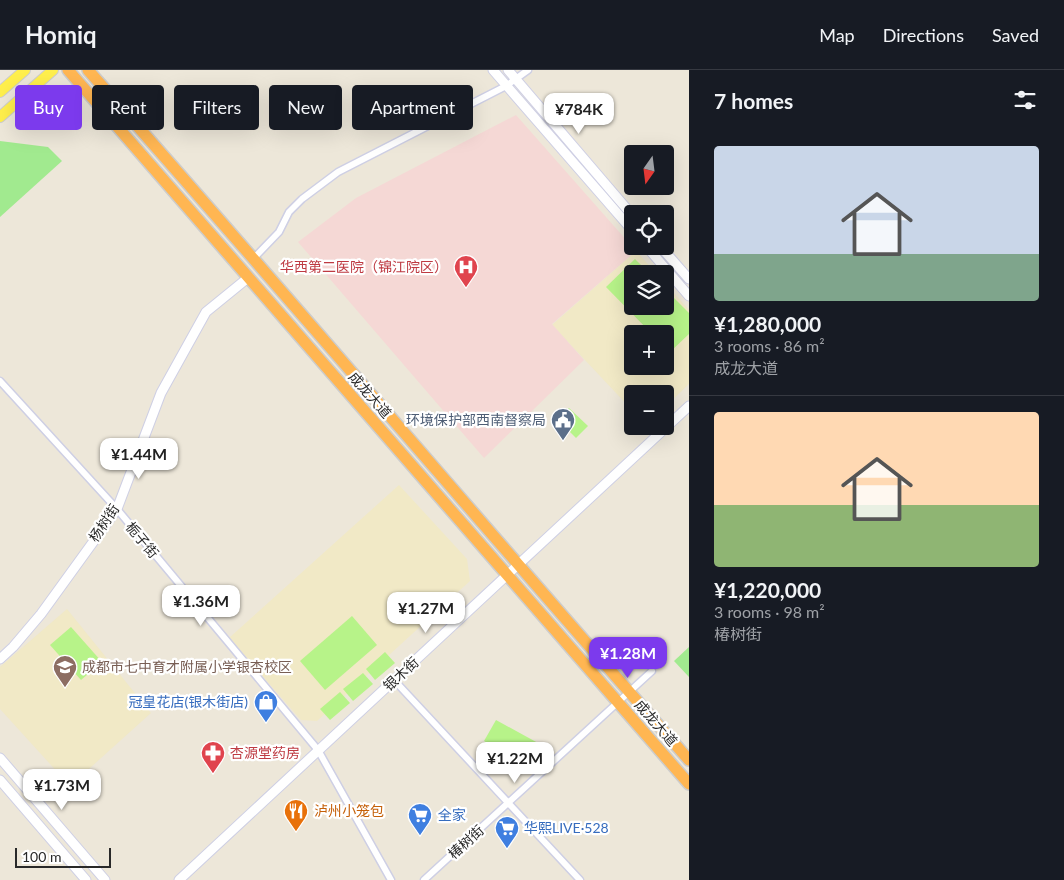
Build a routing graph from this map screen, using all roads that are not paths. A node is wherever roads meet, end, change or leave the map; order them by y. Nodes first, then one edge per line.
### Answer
1 (25, 70) edge
2 (54, 70) edge
3 (68, 70) edge
4 (88, 70) edge
5 (493, 70) edge
6 (508, 70) edge
7 (528, 70) edge
8 (515, 78) junction
9 (506, 86) junction
10 (0, 92) edge
11 (0, 117) edge
12 (624, 206) edge
13 (624, 221) edge
14 (654, 255) edge
15 (668, 255) edge
16 (254, 258) junction
17 (249, 277) junction
18 (689, 279) edge
19 (689, 296) edge
20 (0, 381) edge
21 (689, 406) edge
22 (116, 509) junction
23 (518, 565) junction
24 (506, 576) junction
25 (0, 658) edge
26 (652, 671) dead end
27 (394, 680) junction
28 (630, 693) junction
29 (619, 704) junction
30 (318, 750) junction
31 (0, 758) edge
32 (689, 760) edge
33 (0, 780) edge
34 (689, 784) edge
35 (509, 803) junction
36 (86, 880) edge
37 (106, 880) edge
38 (179, 880) edge
39 (391, 880) edge
40 (424, 880) edge
41 (580, 880) edge

1 - 10 main road
2 - 11 main road
3 - 17 highway, 成龙大道
4 - 16 highway, 成龙大道
5 - 9 street
6 - 8 street
7 - 8 street
8 - 9 street
8 - 12 street
9 - 13 street
9 - 16 street
14 - 19 street
15 - 18 street
16 - 23 highway, 成龙大道
17 - 22 street, 杨树街
17 - 24 highway, 成龙大道
20 - 22 street, 栀子街
21 - 23 street, 银木街
22 - 25 street, 杨树街
22 - 30 street, 栀子街
23 - 24 street, 银木街
23 - 28 highway, 成龙大道
24 - 27 street, 银木街
24 - 29 highway, 成龙大道
26 - 28 street, 椿树街
27 - 30 street, 银木街
27 - 35 street
28 - 29 street, 椿树街
28 - 32 highway, 成龙大道
29 - 34 highway, 成龙大道
29 - 35 street, 椿树街
30 - 38 street, 银木街
30 - 39 street, 栀子街
31 - 37 street
33 - 36 street
35 - 40 street, 椿树街
35 - 41 street

